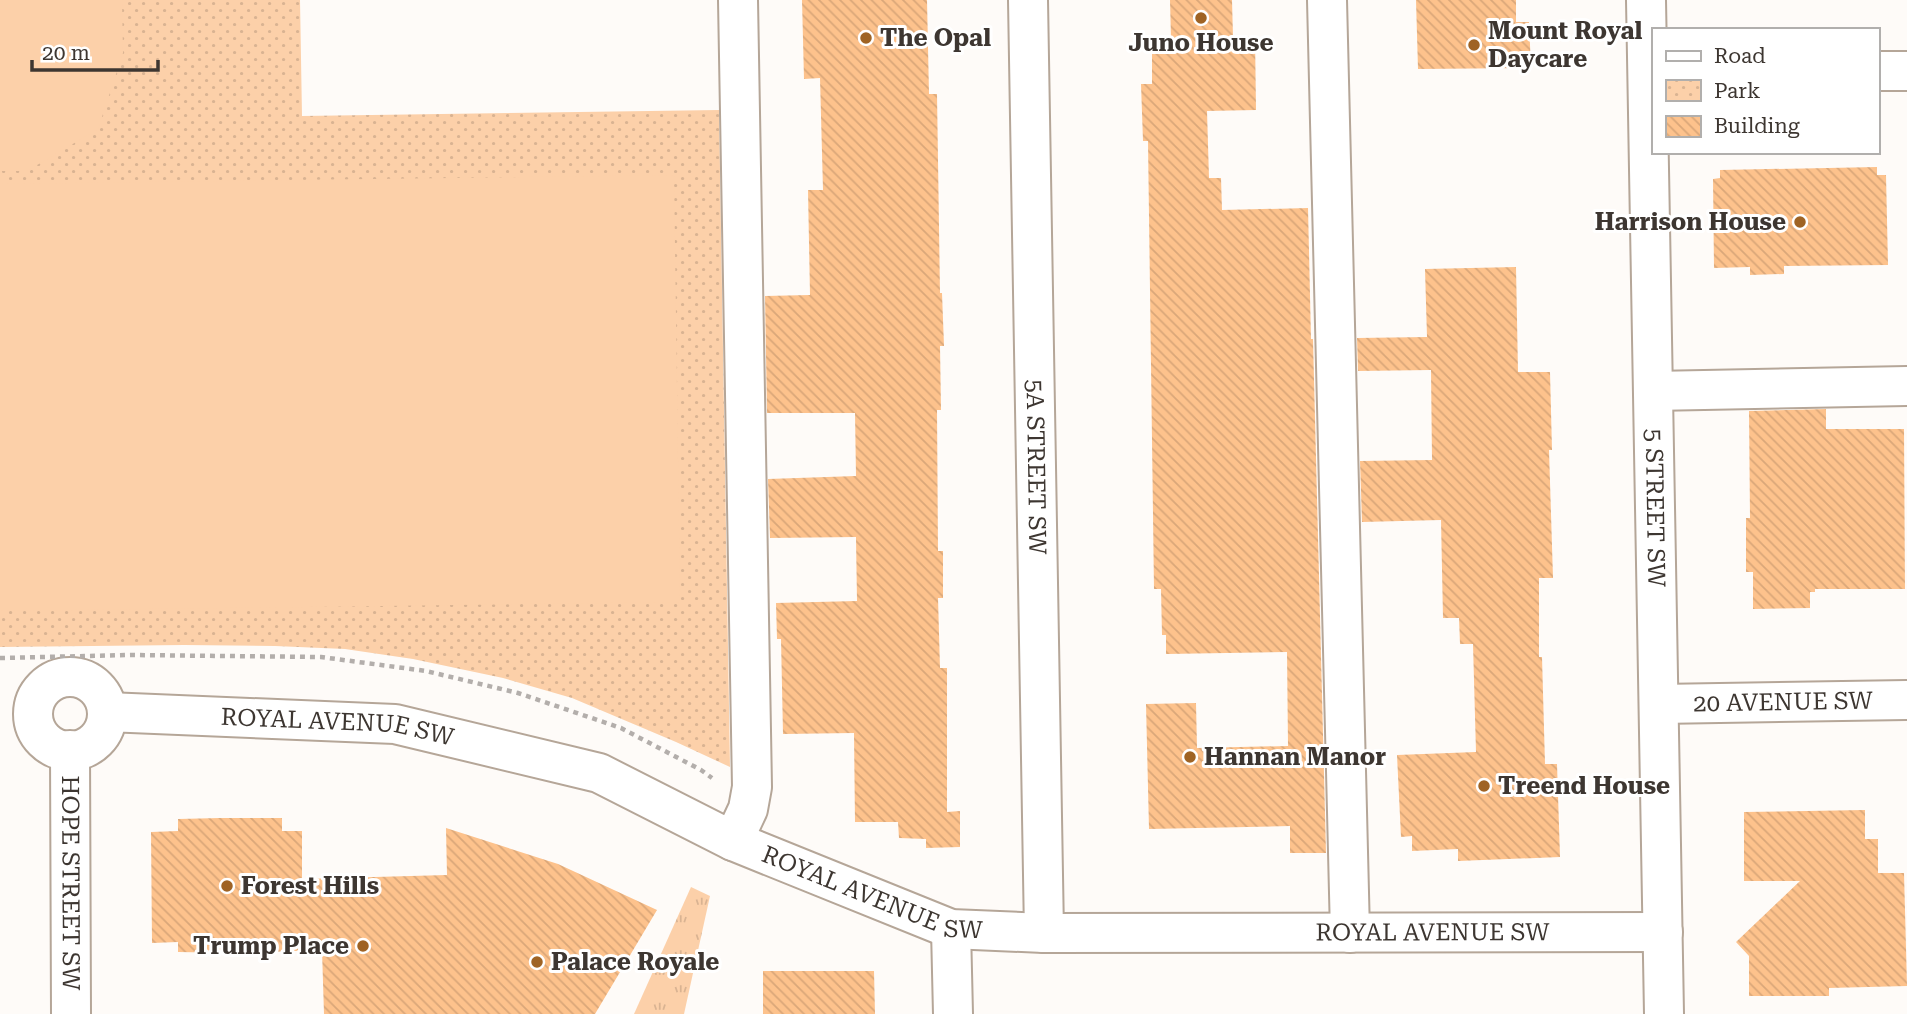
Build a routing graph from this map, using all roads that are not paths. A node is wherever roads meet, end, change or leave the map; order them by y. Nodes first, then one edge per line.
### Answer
1 (738, 0) edge
2 (1028, 0) edge
3 (1326, 0) edge
4 (1647, 0) edge
5 (1879, 71) edge
6 (1907, 71) edge
7 (1651, 76) edge
8 (1907, 386) edge
9 (1653, 391) junction
10 (1907, 700) edge
11 (1659, 704) junction
12 (16, 711) edge
13 (107, 712) junction
14 (70, 750) junction
15 (733, 841) junction
16 (951, 929) junction
17 (1663, 932) junction
18 (1044, 933) junction
19 (1350, 933) junction
20 (71, 1014) edge
21 (953, 1014) edge
22 (1664, 1014) edge

1 - 15 street
2 - 18 street, 5A STREET SW
3 - 19 street
4 - 7 street, 5 STREET SW
5 - 6 street
7 - 9 street, 5 STREET SW
8 - 9 street
9 - 11 street, 5 STREET SW
10 - 11 street, 20 AVENUE SW
11 - 17 street, 5 STREET SW
12 - 13 street
12 - 14 street
13 - 14 street
13 - 15 street, ROYAL AVENUE SW
14 - 20 street, HOPE STREET SW
15 - 16 street, ROYAL AVENUE SW
16 - 18 street, ROYAL AVENUE SW
16 - 21 street
17 - 19 street, ROYAL AVENUE SW
17 - 22 street, 5 STREET SW
18 - 19 street, ROYAL AVENUE SW

